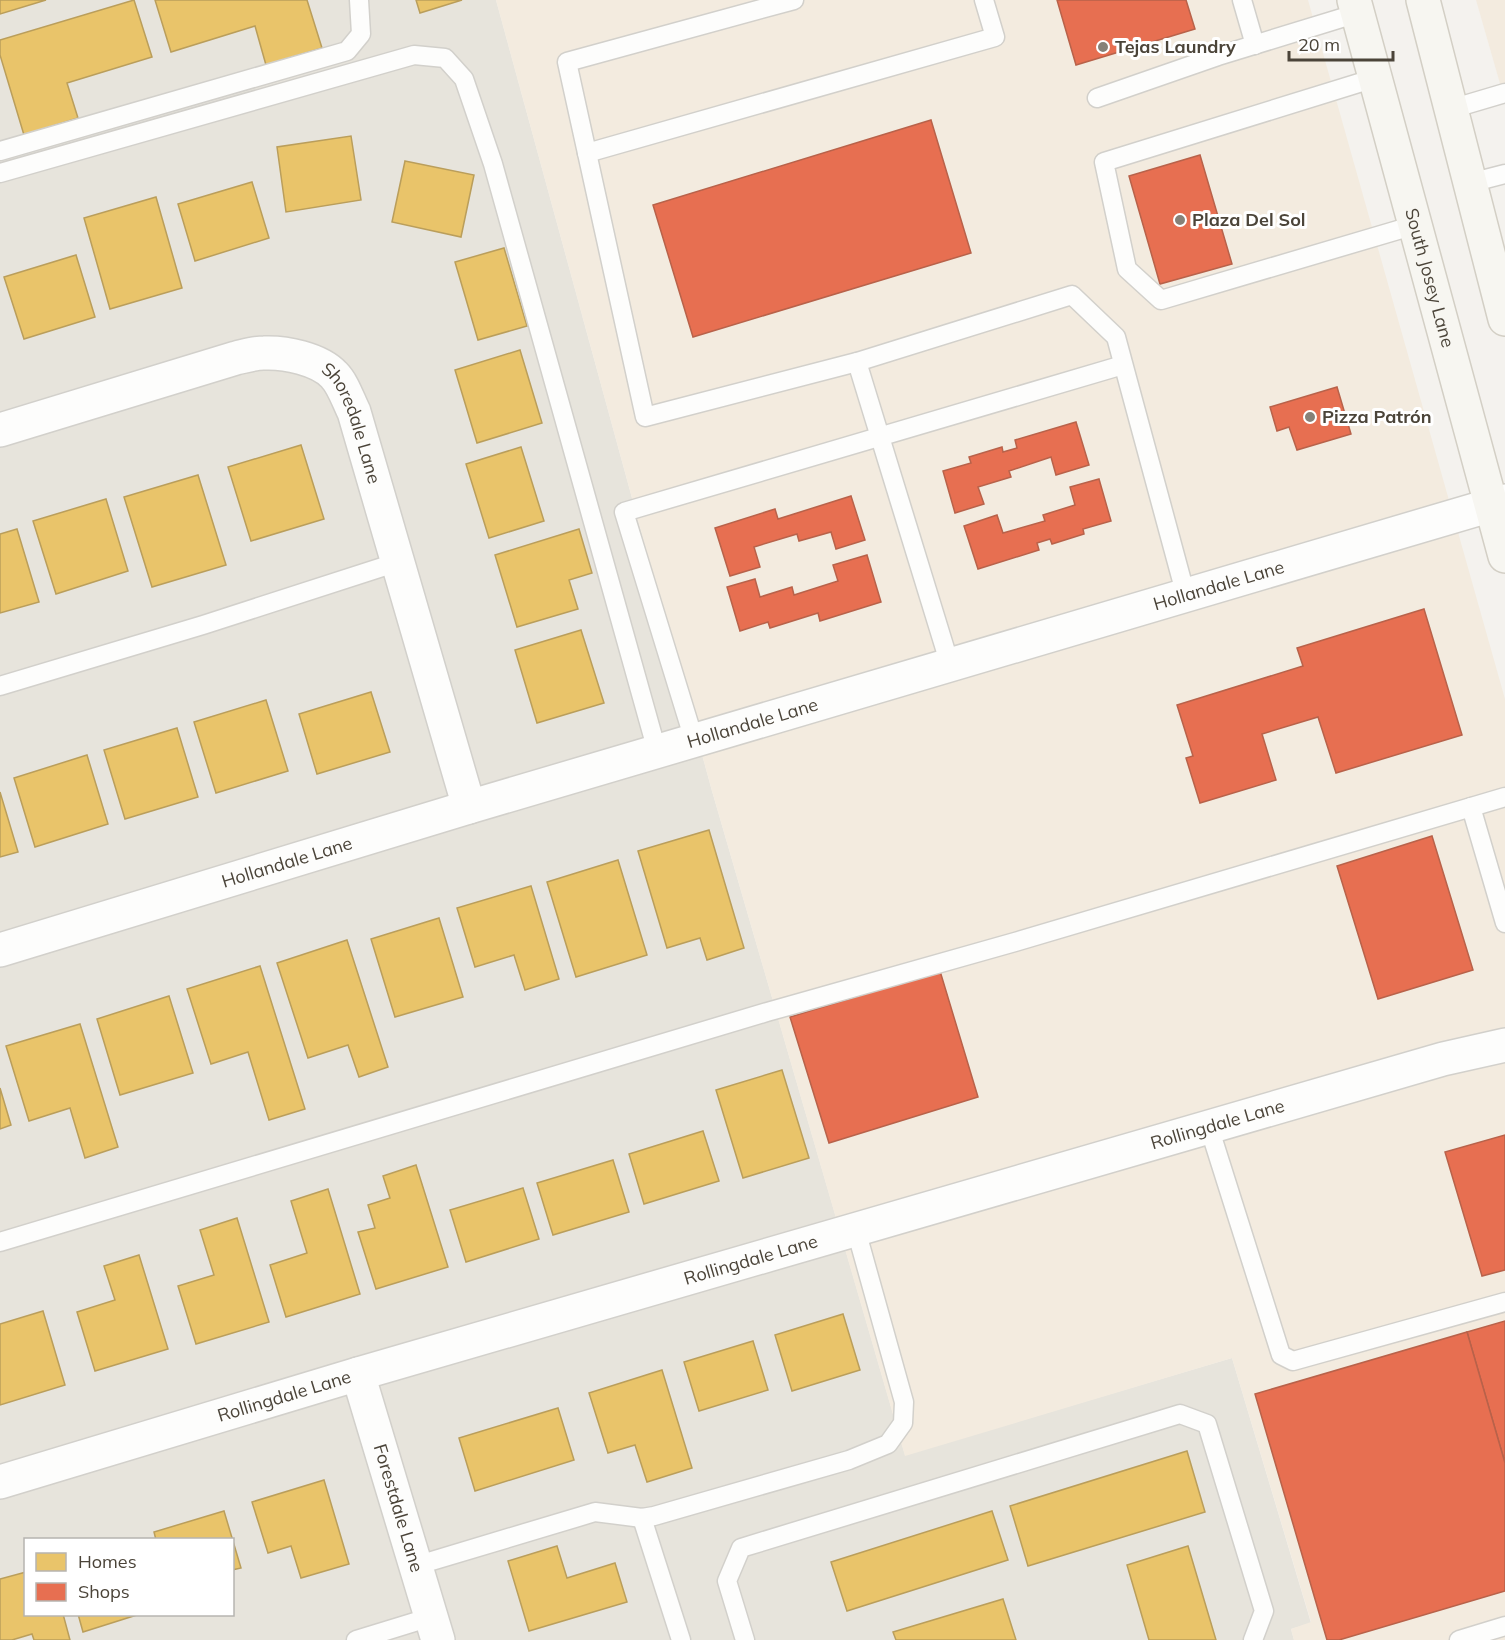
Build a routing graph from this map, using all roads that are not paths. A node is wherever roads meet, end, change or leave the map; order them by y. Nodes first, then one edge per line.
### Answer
1 (359, 0) edge
2 (794, 0) edge
3 (984, 0) edge
4 (1242, 0) edge
5 (1423, 0) edge
6 (1356, 6) edge
7 (1254, 45) junction
8 (1375, 78) junction
9 (1505, 93) edge
10 (1097, 98) dead end
11 (1451, 109) junction
12 (0, 151) edge
13 (587, 153) junction
14 (0, 173) edge
15 (1505, 174) edge
16 (1470, 183) junction
17 (1415, 225) junction
18 (1505, 319) edge
19 (857, 362) junction
20 (1123, 365) junction
21 (0, 430) edge
22 (881, 438) junction
23 (1498, 503) edge
24 (1505, 556) edge
25 (398, 562) junction
26 (1186, 596) junction
27 (950, 664) junction
28 (0, 686) edge
29 (694, 741) junction
30 (657, 751) junction
31 (1505, 797) edge
32 (469, 807) junction
33 (1471, 807) junction
34 (1505, 923) edge
35 (0, 950) edge
36 (1505, 1045) edge
37 (1209, 1127) junction
38 (856, 1230) junction
39 (0, 1242) edge
40 (1505, 1302) edge
41 (358, 1374) junction
42 (0, 1482) edge
43 (642, 1518) junction
44 (415, 1566) junction
45 (1505, 1626) edge
46 (434, 1629) edge
47 (356, 1640) edge
48 (681, 1640) edge
49 (745, 1640) edge
50 (1253, 1640) edge
51 (1459, 1640) edge

1 - 12 lane
2 - 13 lane
3 - 13 lane
4 - 7 lane
5 - 11 main road
6 - 7 lane
6 - 8 main road, South Josey Lane
7 - 10 lane
8 - 17 main road, South Josey Lane
8 - 17 lane
9 - 11 lane
11 - 16 main road
13 - 19 lane
14 - 30 lane
15 - 16 lane
16 - 18 main road
17 - 23 main road, South Josey Lane
19 - 20 lane
19 - 22 lane
20 - 22 lane
20 - 26 lane
21 - 25 street, Shoredale Lane
22 - 27 lane
22 - 29 lane
23 - 24 main road, South Josey Lane
23 - 26 street, Hollandale Lane
25 - 28 lane
25 - 32 street, Shoredale Lane
26 - 27 street, Hollandale Lane
27 - 29 street, Hollandale Lane
29 - 30 street, Hollandale Lane
30 - 32 street, Hollandale Lane
31 - 33 lane
32 - 35 street, Hollandale Lane
33 - 34 lane
33 - 39 lane
36 - 37 street, Rollingdale Lane
37 - 38 street, Rollingdale Lane
37 - 40 lane
38 - 41 street, Rollingdale Lane
38 - 43 lane
41 - 42 street, Rollingdale Lane
41 - 44 street, Forestdale Lane
43 - 44 lane
43 - 48 lane
44 - 46 street, Forestdale Lane
45 - 51 lane
46 - 47 lane
49 - 50 lane

